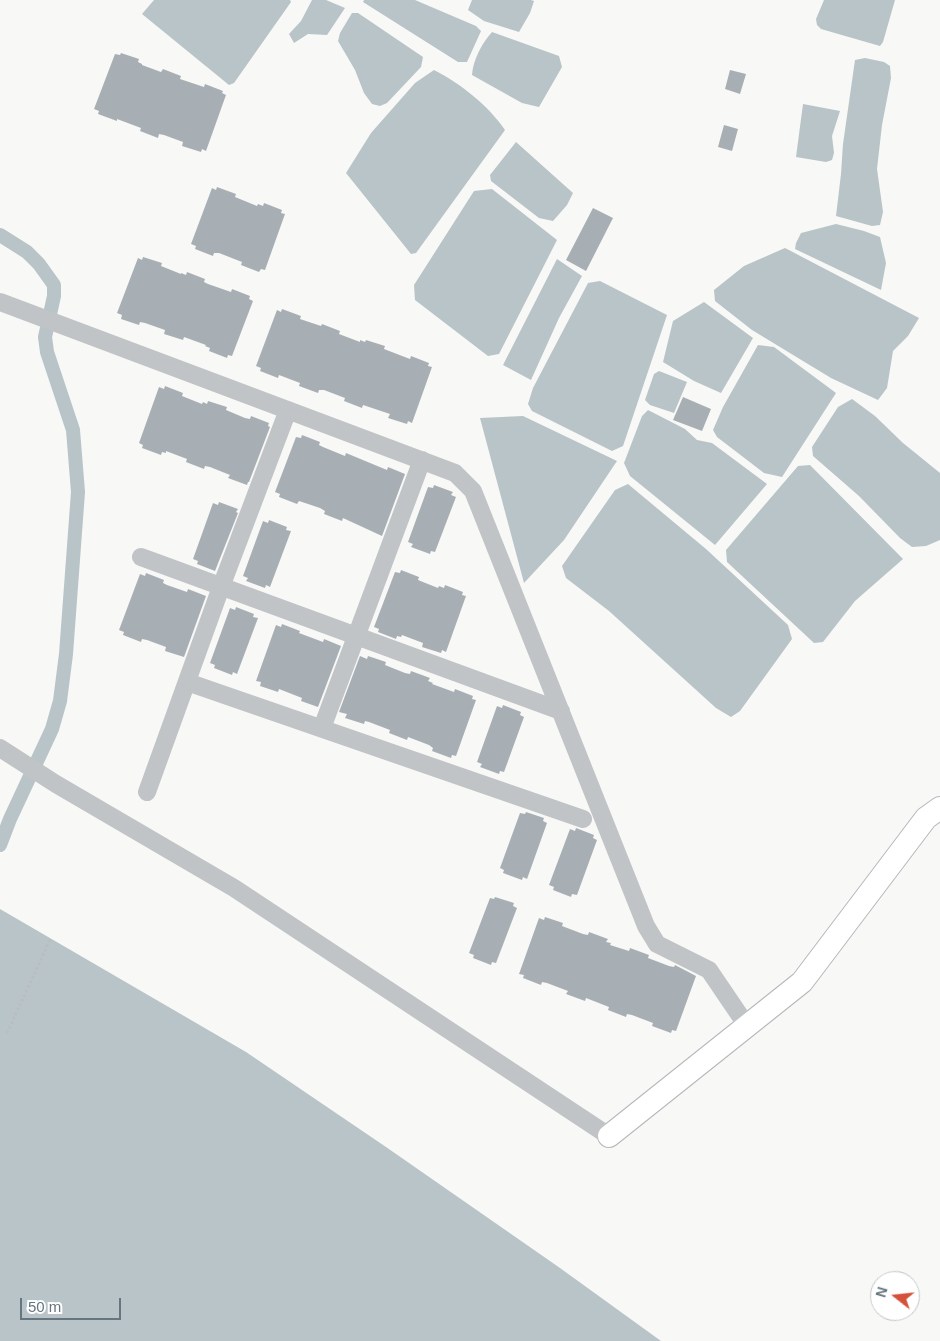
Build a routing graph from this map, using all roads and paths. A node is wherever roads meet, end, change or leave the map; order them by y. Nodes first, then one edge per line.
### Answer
1 (5, 303) edge
2 (288, 410) junction
3 (422, 460) junction
4 (141, 557) dead end
5 (221, 587) junction
6 (355, 636) junction
7 (187, 682) junction
8 (561, 711) junction
9 (322, 728) junction
10 (0, 748) edge
11 (147, 792) dead end
12 (940, 808) edge
13 (583, 819) dead end
14 (51, 938) dead end
15 (747, 1026) junction
16 (7, 1033) dead end
17 (609, 1136) joint

1 - 2 street
2 - 3 street
2 - 5 street
3 - 6 street
3 - 8 street
4 - 5 street
5 - 6 street
5 - 7 street
6 - 8 street
6 - 9 street
7 - 9 street
7 - 11 street
8 - 15 street
9 - 13 street
10 - 17 street
12 - 15 main road
14 - 16 path
15 - 17 main road

